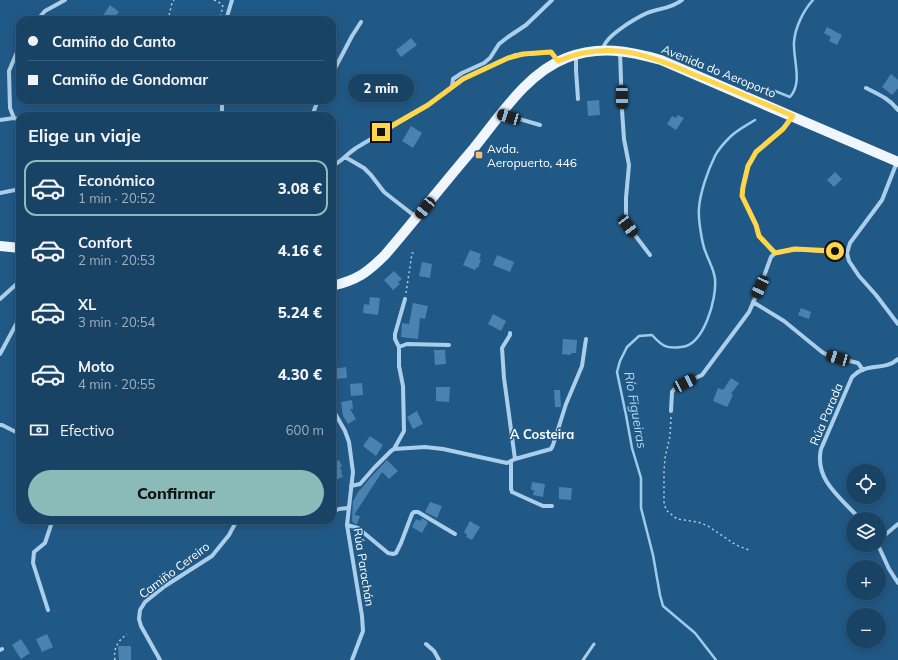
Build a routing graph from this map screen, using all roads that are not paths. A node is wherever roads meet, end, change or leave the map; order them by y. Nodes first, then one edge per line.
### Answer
1 (66, 0) edge
2 (232, 0) edge
3 (552, 0) edge
4 (682, 0) edge
5 (41, 16) edge
6 (227, 16) edge
7 (360, 22) dead end
8 (603, 50) junction
9 (620, 51) junction
10 (16, 54) edge
11 (576, 54) junction
12 (558, 61) junction
13 (336, 66) edge
14 (452, 88) junction
15 (866, 88) dead end
16 (578, 99) dead end
17 (898, 110) edge
18 (501, 114) junction
19 (793, 116) junction
20 (14, 118) joint
21 (0, 120) edge
22 (540, 125) dead end
23 (345, 157) junction
24 (898, 161) edge
25 (336, 164) edge
26 (16, 190) edge
27 (0, 192) edge
28 (417, 217) junction
29 (0, 246) edge
30 (16, 248) edge
31 (775, 253) junction
32 (847, 253) junction
33 (650, 255) dead end
34 (16, 285) edge
35 (336, 285) edge
36 (0, 299) edge
37 (405, 299) road end
38 (753, 302) junction
39 (16, 324) edge
40 (898, 324) edge
41 (510, 333) dead end
42 (586, 339) dead end
43 (449, 345) dead end
44 (399, 347) junction
45 (0, 354) edge
46 (898, 359) edge
47 (863, 370) junction
48 (671, 411) road end
49 (336, 415) edge
50 (0, 425) edge
51 (16, 432) edge
52 (394, 450) junction
53 (513, 461) junction
54 (351, 486) junction
55 (552, 506) dead end
56 (348, 508) junction
57 (336, 510) edge
58 (854, 512) edge
59 (51, 524) edge
60 (235, 524) edge
61 (898, 524) edge
62 (347, 525) junction
63 (455, 534) dead end
64 (886, 534) edge
65 (881, 552) edge
66 (898, 583) edge
67 (48, 610) dead end
68 (426, 644) dead end
69 (594, 644) dead end
70 (160, 660) edge
71 (352, 660) edge
72 (439, 660) edge
73 (583, 660) edge

1 - 5 street
2 - 6 street
3 - 14 street
4 - 8 street
7 - 13 street
8 - 9 main road, Avenida do Aeroporto
8 - 11 main road, Avenida do Aeroporto
9 - 19 main road, Avenida do Aeroporto
9 - 33 street
10 - 20 street
11 - 12 main road, Avenida do Aeroporto
11 - 16 street
12 - 14 street
12 - 18 main road, Avenida do Aeroporto
14 - 23 street
15 - 17 street
18 - 22 street
18 - 28 main road, Avenida do Aeroporto
19 - 24 main road, Avenida do Aeroporto
19 - 31 street
20 - 21 street
23 - 25 street
23 - 28 street
24 - 32 street
26 - 27 street
28 - 35 main road, Avenida do Aeroporto
29 - 30 main road
31 - 32 street
31 - 38 street
32 - 40 street
34 - 36 street
37 - 44 street
38 - 47 street
38 - 48 street
39 - 45 street
41 - 53 street
42 - 53 street
43 - 44 street
44 - 52 street
46 - 47 street
47 - 58 street, Rúa Parada
49 - 54 street, Rúa Parachán
50 - 51 street
52 - 53 street
52 - 54 street
53 - 55 street
54 - 56 street, Rúa Parachán
56 - 57 street
56 - 62 street, Rúa Parachán
59 - 67 street
60 - 70 street, Camiño Cereiro
61 - 64 street
62 - 63 street
62 - 71 street, Rúa Parachán
65 - 66 street
68 - 72 street
69 - 73 lane

